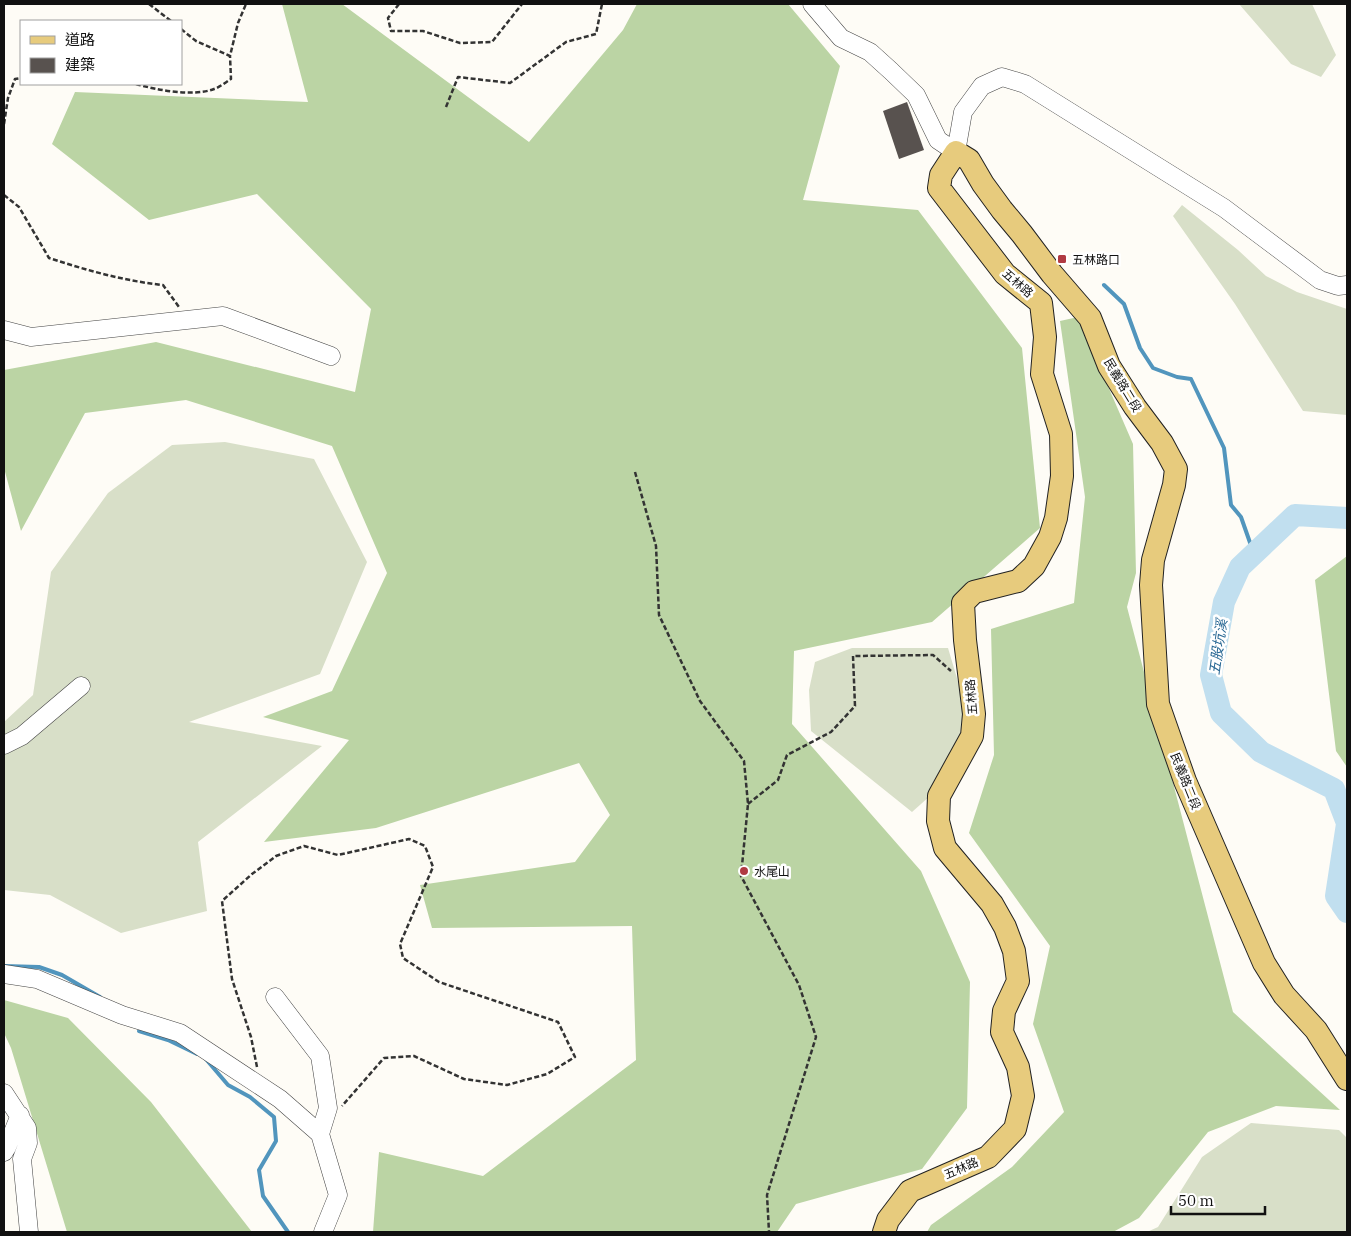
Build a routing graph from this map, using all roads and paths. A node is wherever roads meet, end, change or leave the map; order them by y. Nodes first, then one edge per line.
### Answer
1 (149, 4) edge
2 (246, 4) edge
3 (399, 4) edge
4 (522, 4) edge
5 (602, 4) edge
6 (812, 4) edge
7 (170, 20) edge
8 (182, 30) edge
9 (230, 56) junction
10 (20, 78) edge
11 (140, 85) edge
12 (446, 107) dead end
13 (4, 124) edge
14 (956, 152) junction
15 (4, 195) edge
16 (1347, 285) edge
17 (188, 319) junction
18 (4, 330) edge
19 (331, 356) dead end
20 (635, 472) dead end
21 (952, 671) dead end
22 (81, 686) dead end
23 (4, 745) edge
24 (748, 804) junction
25 (4, 974) edge
26 (275, 997) dead end
27 (1347, 1079) edge
28 (261, 1088) junction
29 (4, 1093) edge
30 (328, 1108) junction
31 (20, 1115) junction
32 (320, 1134) junction
33 (4, 1152) edge
34 (29, 1232) edge
35 (323, 1232) edge
36 (769, 1232) edge
37 (884, 1232) edge

1 - 7 path
2 - 9 path
3 - 4 path
5 - 12 path
6 - 14 street
8 - 9 path
9 - 11 path
10 - 13 path
14 - 16 street
14 - 27 main road, 民義路二段
14 - 37 main road, 五林路
15 - 17 path
17 - 18 street
17 - 19 street
20 - 24 path
21 - 24 path
22 - 23 street
24 - 36 path
25 - 28 street
26 - 30 street
28 - 30 path
28 - 32 street
29 - 31 street
30 - 32 street
31 - 33 street
31 - 34 street
32 - 35 street

